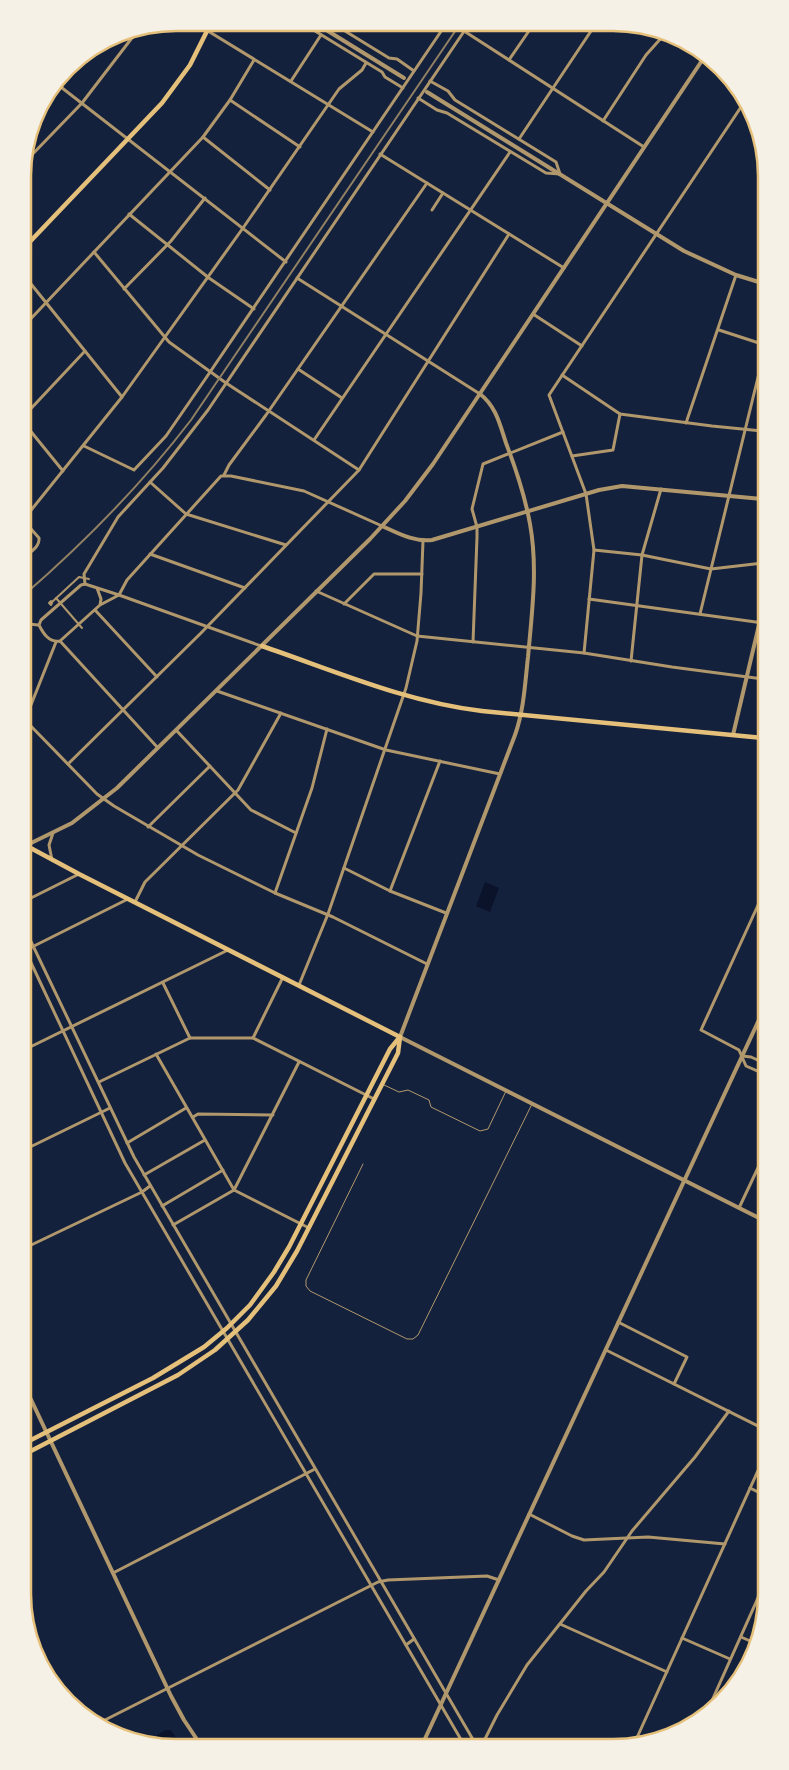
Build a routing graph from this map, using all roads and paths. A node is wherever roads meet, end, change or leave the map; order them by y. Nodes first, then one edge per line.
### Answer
1 (208, 31) joint
2 (314, 31) edge
3 (328, 31) edge
4 (344, 31) edge
5 (441, 31) edge
6 (528, 31) edge
7 (591, 31) edge
8 (464, 32) joint
9 (321, 36) junction
10 (131, 39) edge
11 (660, 39) edge
12 (254, 60) junction
13 (509, 60) junction
14 (701, 62) edge
15 (366, 63) junction
16 (414, 71) junction
17 (404, 78) dead end
18 (291, 81) junction
19 (430, 81) junction
20 (61, 87) edge
21 (403, 88) junction
22 (552, 89) junction
23 (427, 92) dead end
24 (418, 98) junction
25 (230, 100) junction
26 (82, 103) junction
27 (330, 105) junction
28 (740, 108) edge
29 (603, 121) junction
30 (373, 132) junction
31 (203, 137) junction
32 (127, 139) junction
33 (519, 139) junction
34 (300, 147) junction
35 (644, 147) junction
36 (510, 152) junction
37 (380, 154) junction
38 (33, 155) edge
39 (170, 171) junction
40 (560, 174) junction
41 (427, 183) junction
42 (270, 190) junction
43 (443, 193) junction
44 (205, 198) junction
45 (607, 204) junction
46 (432, 210) dead end
47 (471, 210) junction
48 (129, 214) junction
49 (244, 228) junction
50 (509, 234) junction
51 (657, 234) junction
52 (32, 240) edge
53 (167, 244) junction
54 (94, 252) junction
55 (286, 262) junction
56 (564, 268) junction
57 (736, 275) junction
58 (209, 278) junction
59 (297, 278) junction
60 (758, 282) edge
61 (32, 285) edge
62 (124, 289) junction
63 (46, 302) junction
64 (342, 306) junction
65 (254, 309) junction
66 (533, 314) junction
67 (32, 317) edge
68 (719, 330) junction
69 (386, 335) junction
70 (164, 339) junction
71 (758, 343) edge
72 (582, 346) junction
73 (85, 351) junction
74 (428, 361) junction
75 (298, 369) junction
76 (210, 372) junction
77 (562, 375) junction
78 (758, 378) edge
79 (226, 383) junction
80 (480, 394) junction
81 (122, 397) junction
82 (342, 398) junction
83 (32, 408) edge
84 (269, 411) junction
85 (620, 414) junction
86 (686, 423) junction
87 (745, 430) junction
88 (758, 431) edge
89 (563, 432) junction
90 (32, 433) edge
91 (314, 440) junction
92 (84, 446) junction
93 (510, 453) junction
94 (572, 456) junction
95 (358, 470) junction
96 (63, 471) junction
97 (224, 475) junction
98 (150, 482) junction
99 (661, 489) junction
100 (586, 494) junction
101 (729, 496) junction
102 (758, 499) edge
103 (328, 502) junction
104 (32, 510) edge
105 (528, 512) junction
106 (186, 514) junction
107 (382, 526) junction
108 (477, 527) junction
109 (32, 529) edge
110 (422, 541) junction
111 (286, 545) junction
112 (32, 550) edge
113 (594, 550) junction
114 (150, 554) junction
115 (642, 555) junction
116 (758, 564) edge
117 (711, 569) junction
118 (422, 574) junction
119 (89, 579) dead end
120 (85, 584) junction
121 (97, 588) junction
122 (245, 588) junction
123 (316, 591) junction
124 (119, 596) junction
125 (52, 597) dead end
126 (55, 599) junction
127 (589, 599) junction
128 (52, 602) dead end
129 (344, 604) junction
130 (100, 605) junction
131 (637, 606) junction
132 (95, 610) junction
133 (700, 614) junction
134 (758, 623) edge
135 (32, 624) edge
136 (39, 625) junction
137 (208, 627) junction
138 (82, 628) dead end
139 (758, 635) edge
140 (417, 636) junction
141 (58, 642) junction
142 (473, 642) junction
143 (262, 646) junction
144 (528, 648) junction
145 (584, 653) junction
146 (631, 661) junction
147 (157, 677) junction
148 (746, 677) junction
149 (758, 678) edge
150 (216, 690) junction
151 (404, 696) junction
152 (32, 704) edge
153 (123, 710) junction
154 (281, 713) junction
155 (521, 715) junction
156 (32, 727) edge
157 (327, 729) junction
158 (176, 730) junction
159 (733, 736) junction
160 (758, 738) edge
161 (158, 748) junction
162 (386, 750) junction
163 (440, 761) junction
164 (68, 764) junction
165 (210, 766) junction
166 (500, 774) junction
167 (234, 794) junction
168 (104, 800) junction
169 (148, 827) junction
170 (53, 832) junction
171 (296, 833) junction
172 (32, 843) edge
173 (182, 846) junction
174 (32, 849) edge
175 (52, 860) junction
176 (344, 868) junction
177 (79, 874) junction
178 (390, 891) junction
179 (275, 893) junction
180 (31, 898) edge
181 (128, 899) junction
182 (135, 902) junction
183 (757, 909) edge
184 (446, 913) junction
185 (328, 914) junction
186 (31, 941) edge
187 (34, 946) junction
188 (31, 948) edge
189 (228, 950) junction
190 (31, 963) edge
191 (427, 964) junction
192 (283, 977) junction
193 (163, 982) junction
194 (299, 985) junction
195 (757, 1023) edge
196 (72, 1027) junction
197 (62, 1031) junction
198 (400, 1036) junction
199 (190, 1038) junction
200 (253, 1038) junction
201 (31, 1046) edge
202 (156, 1054) junction
203 (742, 1056) junction
204 (757, 1059) edge
205 (299, 1062) junction
206 (757, 1071) edge
207 (99, 1082) junction
208 (382, 1084) junction
209 (506, 1090) junction
210 (367, 1095) junction
211 (374, 1099) junction
212 (532, 1103) junction
213 (110, 1108) junction
214 (186, 1108) junction
215 (100, 1112) junction
216 (273, 1115) junction
217 (193, 1117) junction
218 (350, 1129) junction
219 (358, 1133) junction
220 (205, 1140) junction
221 (127, 1143) junction
222 (31, 1145) edge
223 (334, 1160) junction
224 (342, 1164) junction
225 (363, 1164) dead end
226 (223, 1170) junction
227 (757, 1170) edge
228 (144, 1175) junction
229 (684, 1180) junction
230 (150, 1186) junction
231 (234, 1190) junction
232 (142, 1192) junction
233 (162, 1206) junction
234 (739, 1208) junction
235 (757, 1217) edge
236 (302, 1224) junction
237 (173, 1225) junction
238 (309, 1228) junction
239 (31, 1245) edge
240 (618, 1322) junction
241 (231, 1324) junction
242 (223, 1331) junction
243 (236, 1332) junction
244 (228, 1339) junction
245 (606, 1350) junction
246 (162, 1373) junction
247 (167, 1381) junction
248 (674, 1384) junction
249 (138, 1385) junction
250 (142, 1394) junction
251 (31, 1400) edge
252 (729, 1411) junction
253 (757, 1425) edge
254 (46, 1432) junction
255 (31, 1440) edge
256 (50, 1441) junction
257 (31, 1451) edge
258 (315, 1469) junction
259 (757, 1472) edge
260 (306, 1475) junction
261 (750, 1488) junction
262 (757, 1492) edge
263 (529, 1514) junction
264 (626, 1538) junction
265 (724, 1544) junction
266 (113, 1573) junction
267 (498, 1580) junction
268 (380, 1581) junction
269 (371, 1586) junction
270 (757, 1604) edge
271 (560, 1624) junction
272 (740, 1637) junction
273 (682, 1638) junction
274 (414, 1639) junction
275 (750, 1641) edge
276 (406, 1644) junction
277 (730, 1659) junction
278 (667, 1672) junction
279 (167, 1688) junction
280 (446, 1693) junction
281 (714, 1695) joint
282 (713, 1698) edge
283 (440, 1705) junction
284 (105, 1720) edge
285 (637, 1737) edge
286 (197, 1739) edge
287 (424, 1739) edge
288 (461, 1739) edge
289 (473, 1739) edge
290 (485, 1739) edge

1 - 12 street
1 - 32 main road
2 - 9 street
3 - 17 street
4 - 16 street
5 - 16 street
6 - 13 street
7 - 22 street
8 - 13 street
8 - 19 street
9 - 15 street
9 - 18 street
10 - 26 street
11 - 29 street
12 - 18 street
12 - 25 street
13 - 22 street
14 - 35 street
15 - 21 street
15 - 27 street
16 - 21 street
18 - 27 street
19 - 24 street
19 - 33 street
20 - 26 street
21 - 30 street
22 - 29 street
22 - 33 street
23 - 40 street
24 - 36 street
24 - 37 street
25 - 31 street
25 - 34 street
26 - 32 street
26 - 38 street
27 - 30 street
27 - 34 street
28 - 51 street
29 - 35 street
30 - 55 street
31 - 39 street
31 - 42 street
32 - 39 street
32 - 52 main road
33 - 40 street
34 - 42 street
35 - 45 street
36 - 40 street
36 - 47 street
37 - 41 street
37 - 59 street
39 - 44 street
39 - 48 street
40 - 45 street
41 - 43 street
41 - 64 street
42 - 49 street
43 - 46 street
43 - 47 street
44 - 49 street
44 - 53 street
45 - 51 street
45 - 56 street
47 - 50 street
47 - 69 street
48 - 53 street
48 - 54 street
49 - 55 street
49 - 58 street
50 - 56 street
50 - 74 street
51 - 57 street
51 - 72 street
53 - 58 street
53 - 62 street
54 - 62 street
54 - 63 street
55 - 65 street
56 - 66 street
57 - 60 street
57 - 68 street
58 - 65 street
58 - 70 street
59 - 64 street
59 - 79 street
61 - 63 street
62 - 70 street
63 - 67 street
63 - 73 street
64 - 69 street
64 - 75 street
65 - 76 street
66 - 72 street
66 - 80 street
68 - 71 street
68 - 86 street
69 - 74 street
69 - 82 street
70 - 76 street
70 - 81 street
72 - 77 street
73 - 81 street
73 - 83 street
74 - 80 street
74 - 95 street
75 - 82 street
75 - 84 street
76 - 79 street
76 - 92 street
77 - 85 street
77 - 89 street
78 - 87 street
79 - 84 street
79 - 98 street
80 - 93 street
80 - 107 street
81 - 92 street
82 - 91 street
84 - 91 street
84 - 97 street
85 - 86 street
85 - 94 street
86 - 87 street
87 - 88 street
87 - 101 street
89 - 93 street
89 - 94 street
90 - 96 street
91 - 95 street
92 - 96 street
93 - 105 street
93 - 108 street
94 - 100 street
95 - 103 street
96 - 104 street
97 - 103 street
97 - 106 street
98 - 106 street
98 - 120 street
99 - 100 street
99 - 101 street
99 - 115 street
100 - 105 street
100 - 113 street
101 - 102 street
101 - 117 street
103 - 107 street
103 - 111 street
105 - 108 street
105 - 144 street
106 - 111 street
106 - 114 street
107 - 110 street
107 - 123 street
108 - 110 street
108 - 142 street
109 - 112 street
110 - 118 street
111 - 122 street
113 - 115 street
113 - 127 street
114 - 122 street
114 - 124 street
115 - 117 street
115 - 131 street
116 - 117 street
117 - 133 street
118 - 129 street
118 - 140 street
119 - 126 street
120 - 121 street
120 - 136 street
121 - 124 street
121 - 130 street
122 - 137 street
123 - 129 street
123 - 143 street
124 - 130 street
124 - 137 street
125 - 126 street
126 - 128 street
126 - 138 street
127 - 131 street
127 - 145 street
129 - 140 street
130 - 132 street
131 - 133 street
131 - 146 street
132 - 141 street
132 - 147 street
133 - 134 street
135 - 136 street
136 - 141 street
137 - 143 street
137 - 147 street
139 - 148 street
140 - 142 street
140 - 151 street
141 - 152 street
141 - 153 street
142 - 144 street
143 - 150 street
143 - 151 main road
144 - 145 street
144 - 155 street
145 - 146 street
146 - 148 street
147 - 153 street
148 - 149 street
148 - 159 street
150 - 154 street
150 - 158 street
151 - 155 main road
151 - 162 street
153 - 161 street
153 - 164 street
154 - 157 street
154 - 167 street
155 - 159 main road
155 - 166 street
156 - 164 street
157 - 162 street
157 - 171 street
158 - 161 street
158 - 165 street
159 - 160 main road
161 - 168 street
162 - 163 street
162 - 176 street
163 - 166 street
163 - 178 street
164 - 168 street
165 - 167 street
165 - 169 street
166 - 184 street
167 - 171 street
167 - 173 street
168 - 169 street
168 - 170 street
169 - 173 street
170 - 172 street
170 - 175 street
171 - 179 street
173 - 179 street
173 - 182 street
174 - 175 main road
175 - 177 main road
176 - 178 street
176 - 185 street
177 - 180 street
177 - 181 main road
178 - 184 street
179 - 185 street
181 - 182 main road
181 - 187 street
182 - 189 main road
183 - 203 street
184 - 191 street
185 - 191 street
185 - 194 street
186 - 187 street
187 - 188 street
187 - 196 street
189 - 192 main road
189 - 193 street
190 - 197 street
191 - 198 street
192 - 194 main road
192 - 200 street
193 - 196 street
193 - 199 street
194 - 198 main road
195 - 203 street
196 - 197 street
196 - 207 street
197 - 201 street
197 - 215 street
198 - 208 main road
198 - 209 street
198 - 210 main road
199 - 200 street
199 - 202 street
200 - 205 street
202 - 207 street
202 - 214 street
203 - 204 street
203 - 206 street
203 - 229 street
205 - 210 street
205 - 216 street
207 - 213 street
208 - 209 lane
208 - 211 main road
209 - 212 street
210 - 211 street
210 - 218 main road
211 - 219 main road
212 - 225 lane
212 - 229 street
213 - 215 street
213 - 221 street
214 - 217 street
214 - 221 street
215 - 222 street
215 - 232 street
216 - 217 street
216 - 231 street
217 - 220 street
218 - 219 main road
218 - 223 main road
219 - 224 main road
220 - 226 street
220 - 228 street
221 - 228 street
223 - 224 main road
223 - 236 main road
224 - 238 main road
226 - 231 street
226 - 233 street
227 - 234 street
228 - 230 street
229 - 234 street
229 - 240 street
230 - 232 street
230 - 233 street
231 - 236 street
231 - 237 street
232 - 239 street
232 - 242 street
233 - 237 street
234 - 235 street
236 - 238 street
236 - 241 main road
237 - 241 street
238 - 243 main road
240 - 245 street
240 - 248 street
241 - 242 main road
241 - 243 street
242 - 244 street
242 - 246 main road
243 - 244 main road
243 - 258 street
244 - 247 main road
244 - 260 street
245 - 248 street
245 - 263 street
246 - 247 main road
246 - 249 main road
247 - 250 main road
248 - 252 street
249 - 250 main road
249 - 254 main road
250 - 256 main road
251 - 254 street
252 - 253 street
252 - 264 street
254 - 255 main road
254 - 256 street
256 - 257 main road
256 - 266 street
258 - 260 street
258 - 268 street
259 - 261 street
260 - 266 street
260 - 269 street
261 - 262 street
261 - 265 street
263 - 264 street
263 - 267 street
264 - 265 street
264 - 271 street
265 - 273 street
266 - 279 street
267 - 268 street
267 - 280 street
268 - 269 street
268 - 274 street
269 - 276 street
269 - 279 street
270 - 272 street
271 - 278 street
271 - 290 street
272 - 275 street
272 - 277 street
273 - 277 street
273 - 278 street
274 - 276 street
274 - 280 street
276 - 283 street
277 - 281 street
278 - 285 street
279 - 284 street
279 - 286 street
280 - 283 street
280 - 289 street
281 - 282 street
283 - 287 street
283 - 288 street

